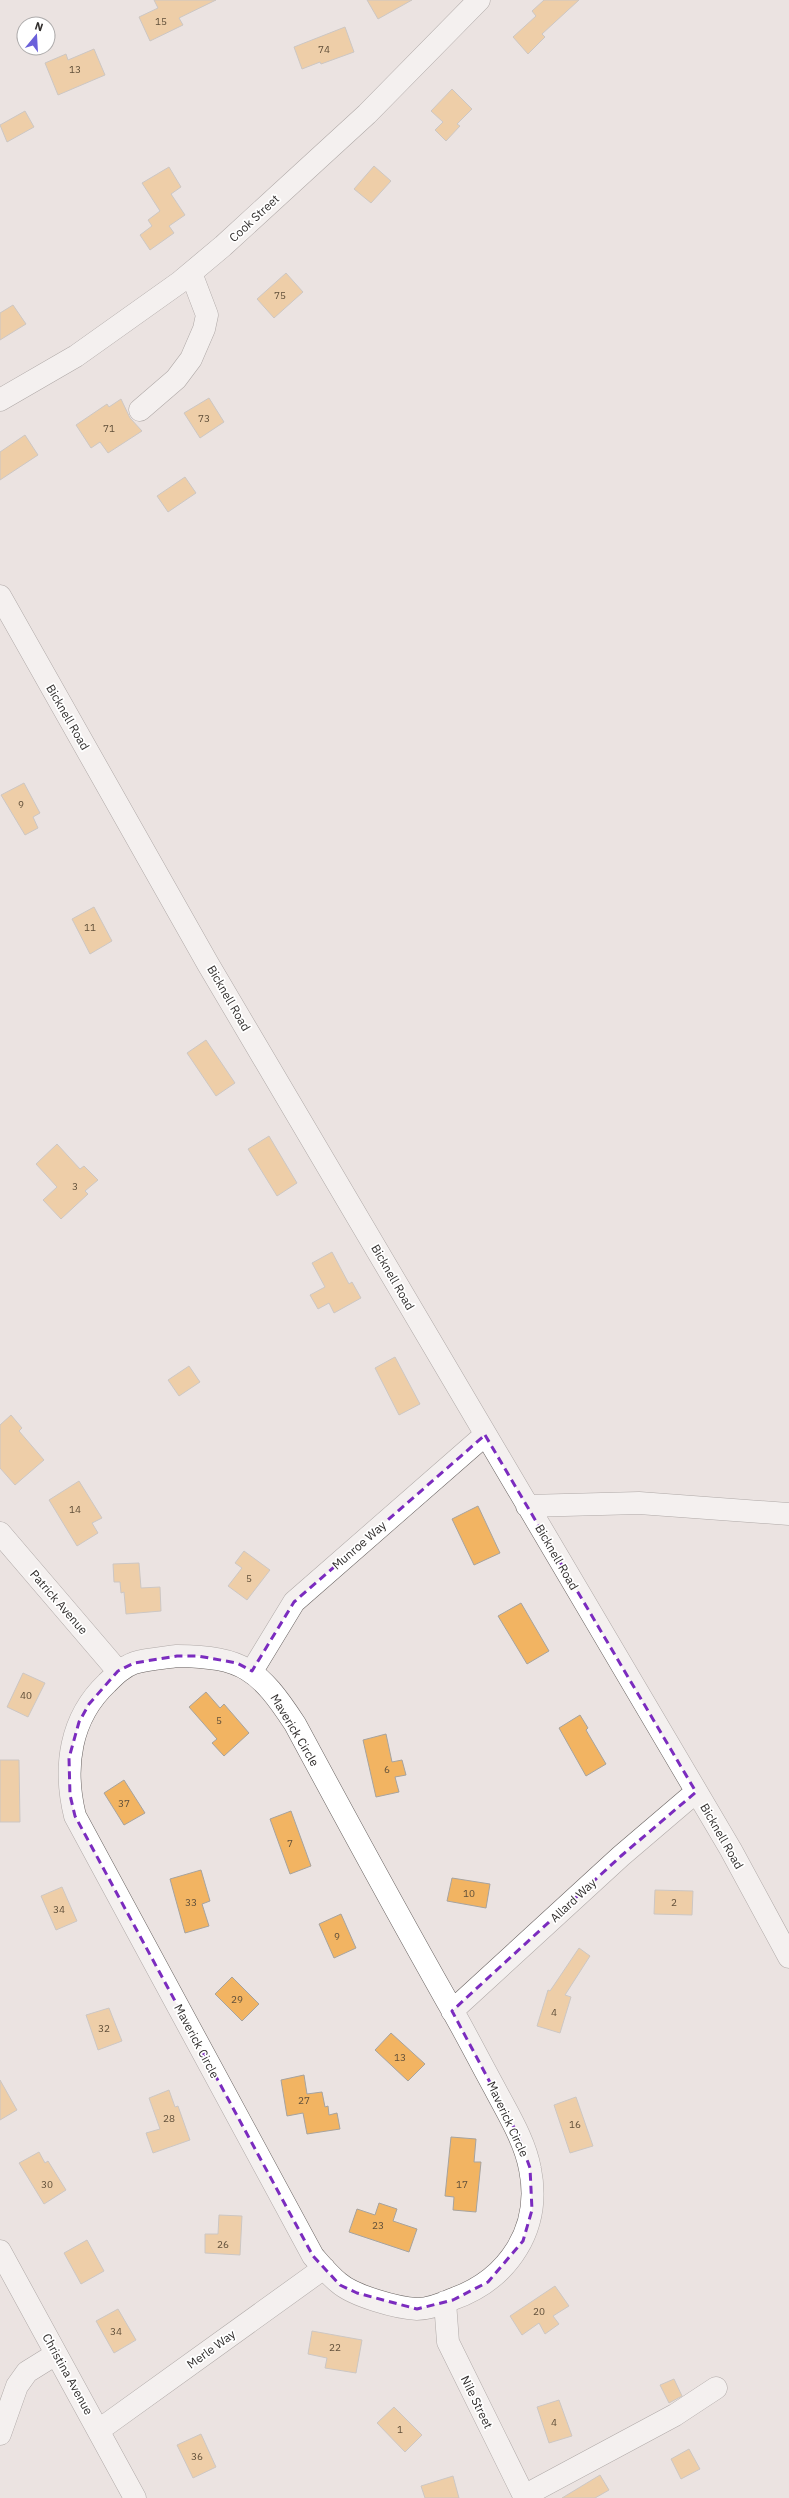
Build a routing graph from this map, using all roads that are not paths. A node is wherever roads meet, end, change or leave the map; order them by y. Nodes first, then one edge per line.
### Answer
1 (479, 0) edge
2 (191, 272) junction
3 (0, 400) edge
4 (140, 410) dead end
5 (0, 596) edge
6 (485, 1435) junction
7 (527, 1506) junction
8 (789, 1514) edge
9 (0, 1533) edge
10 (118, 1671) junction
11 (252, 1671) junction
12 (696, 1792) junction
13 (789, 1957) edge
14 (452, 2011) junction
15 (0, 2251) edge
16 (324, 2268) junction
17 (445, 2302) junction
18 (56, 2354) junction
19 (716, 2388) dead end
20 (99, 2430) junction
21 (0, 2434) edge
22 (525, 2497) edge
23 (135, 2498) edge

1 - 2 street, Cook Street
2 - 3 street, Cook Street
2 - 4 street
5 - 6 street, Bicknell Road
6 - 7 street, Bicknell Road
6 - 11 street, Munroe Way
7 - 8 street
7 - 12 street, Bicknell Road
9 - 10 street, Patrick Avenue
10 - 11 street, Maverick Circle
10 - 16 street, Maverick Circle
11 - 14 street, Maverick Circle
12 - 13 street, Bicknell Road
12 - 14 street, Allard Way
14 - 17 street, Maverick Circle
15 - 18 street, Christina Avenue
16 - 17 street, Maverick Circle
16 - 20 street, Merle Way
17 - 22 street, Nile Street
18 - 20 street, Christina Avenue
18 - 21 street
19 - 22 street
20 - 23 street, Christina Avenue

